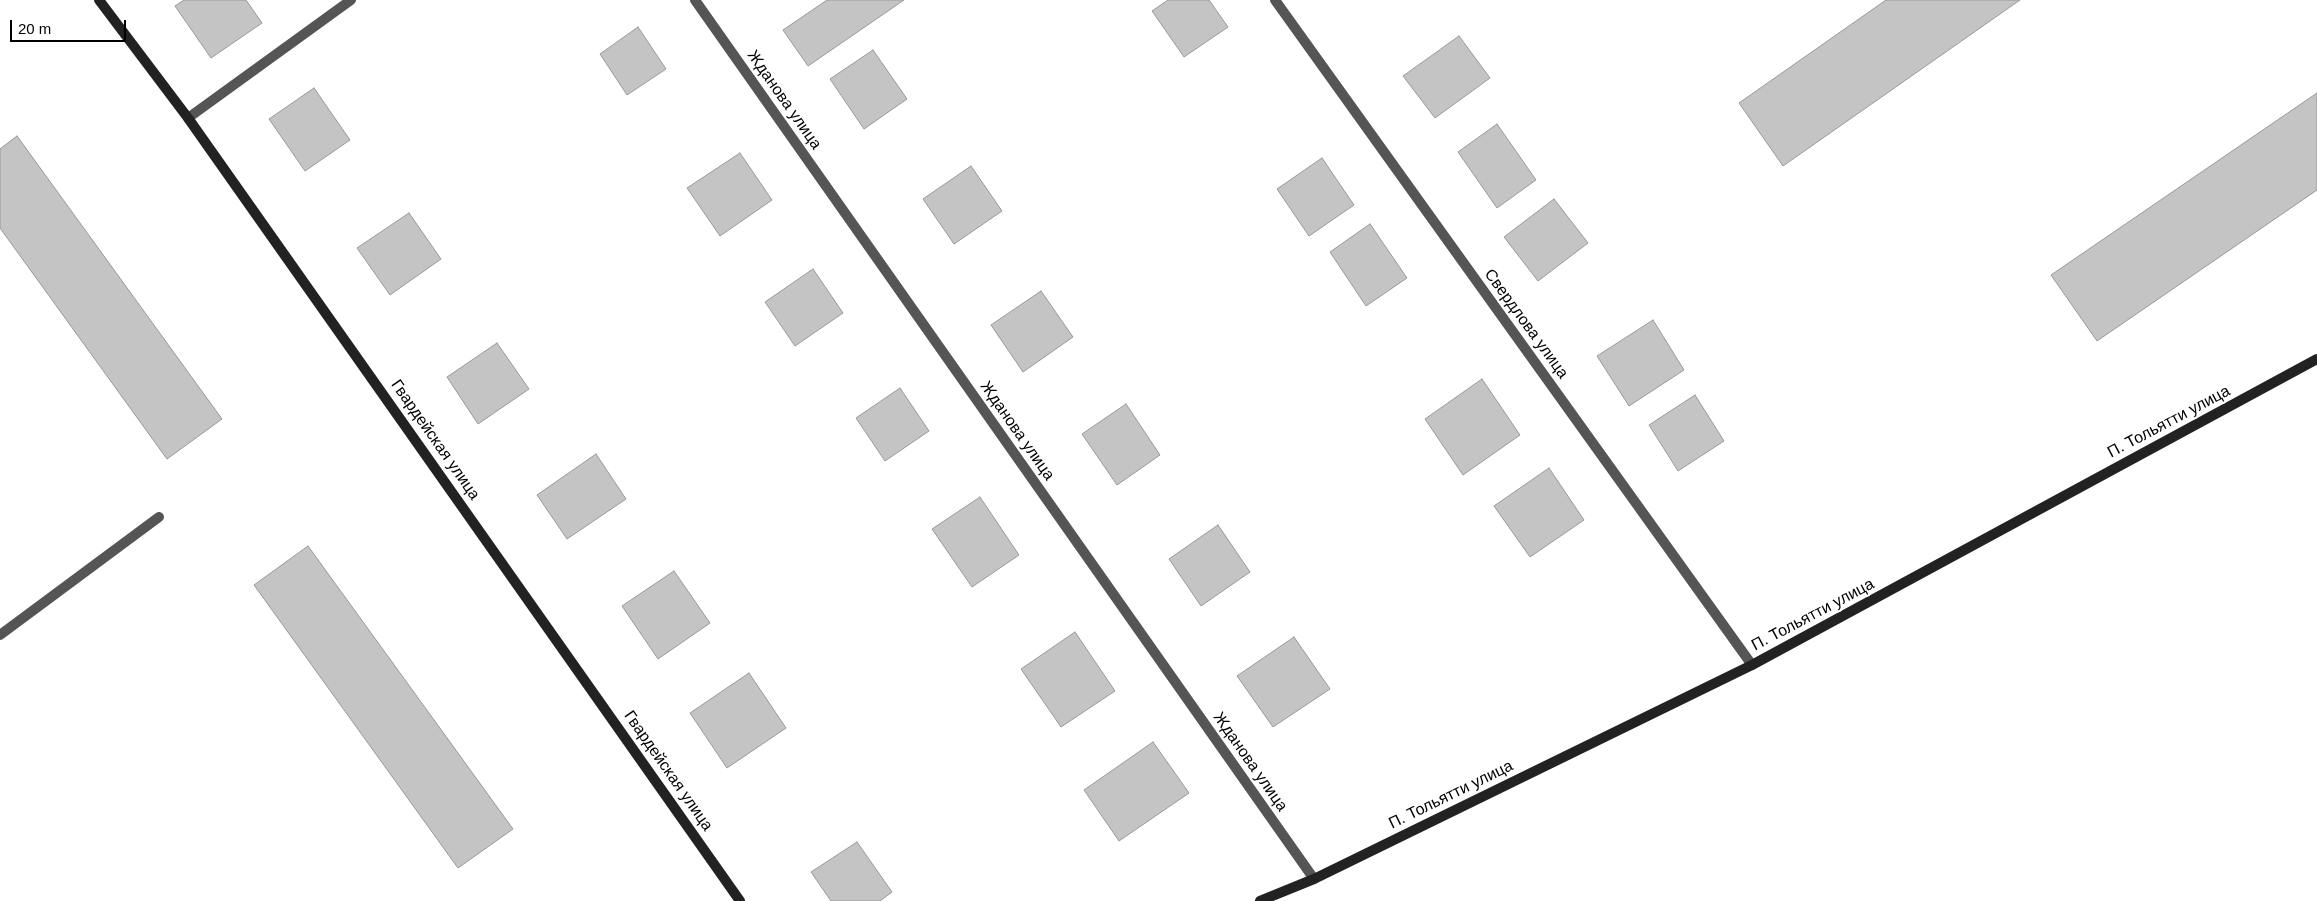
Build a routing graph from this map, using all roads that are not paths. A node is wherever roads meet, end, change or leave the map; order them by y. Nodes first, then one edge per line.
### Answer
1 (99, 0) edge
2 (352, 0) edge
3 (695, 0) edge
4 (1276, 0) edge
5 (188, 118) junction
6 (2317, 359) edge
7 (159, 517) dead end
8 (0, 635) edge
9 (1752, 665) junction
10 (1314, 879) junction
11 (740, 901) edge
12 (1260, 901) edge

1 - 5 street, Гвардейская улица
2 - 5 street
3 - 10 street, Жданова улица
4 - 9 street, Свердлова улица
5 - 11 street, Гвардейская улица
6 - 9 street, П. Тольятти улица
7 - 8 street
9 - 10 street, П. Тольятти улица
10 - 12 street

